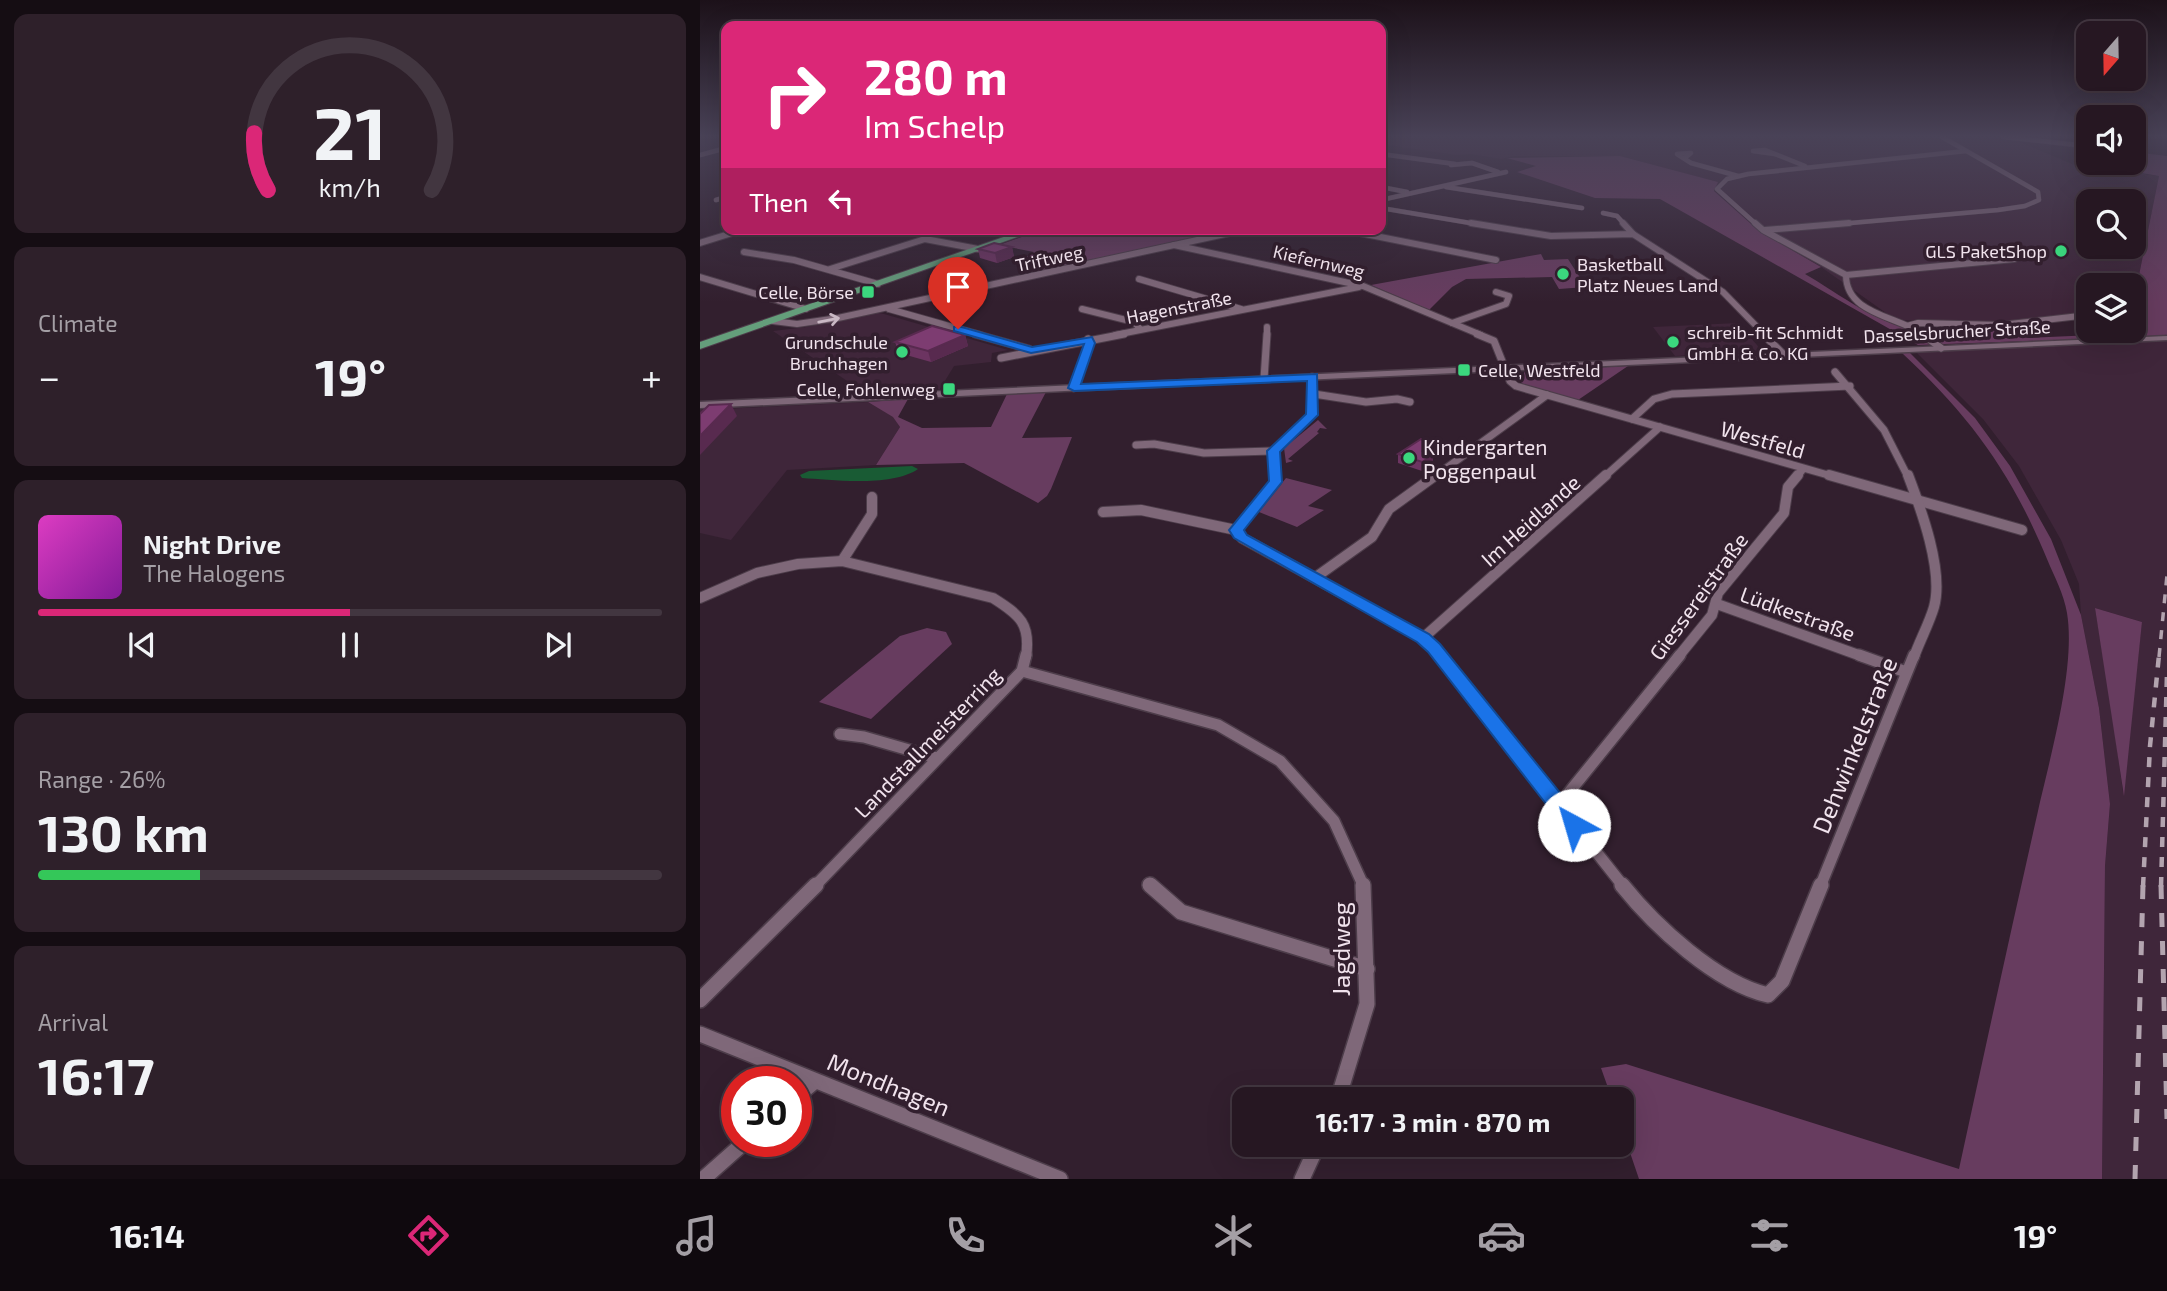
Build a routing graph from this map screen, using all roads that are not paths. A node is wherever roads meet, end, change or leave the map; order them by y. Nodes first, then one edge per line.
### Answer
1 (1409, 192) edge
2 (1420, 192) edge
3 (1479, 192) edge
4 (1719, 192) edge
5 (2038, 192) edge
6 (1415, 193) junction
7 (721, 198) edge
8 (1386, 199) edge
9 (716, 200) dead end
10 (1582, 208) dead end
11 (1386, 209) edge
12 (1603, 213) dead end
13 (1763, 230) junction
14 (1633, 234) junction
15 (725, 235) edge
16 (1019, 235) edge
17 (1220, 235) edge
18 (1370, 235) edge
19 (700, 243) edge
20 (1174, 245) junction
21 (978, 249) junction
22 (744, 252) dead end
23 (2029, 254) dead end
24 (1496, 260) dead end
25 (830, 269) junction
26 (1846, 275) junction
27 (700, 278) edge
28 (1139, 279) dead end
29 (878, 284) junction
30 (1363, 286) junction
31 (1496, 292) dead end
32 (885, 308) junction
33 (806, 309) junction
34 (1083, 309) dead end
35 (1241, 310) junction
36 (2076, 316) edge
37 (773, 321) junction
38 (1452, 323) junction
39 (1907, 326) junction
40 (1267, 327) dead end
41 (1140, 329) junction
42 (2167, 338) edge
43 (1088, 340) junction
44 (700, 346) edge
45 (1941, 348) junction
46 (1031, 350) junction
47 (1784, 355) junction
48 (1001, 358) dead end
49 (1504, 368) junction
50 (1835, 372) dead end
51 (1312, 377) junction
52 (1264, 379) junction
53 (1850, 386) junction
54 (1074, 388) junction
55 (1314, 394) junction
56 (1547, 395) junction
57 (1410, 402) dead end
58 (700, 405) edge
59 (1632, 419) junction
60 (1660, 427) junction
61 (1136, 445) dead end
62 (1274, 451) junction
63 (1803, 469) junction
64 (872, 497) dead end
65 (1920, 502) junction
66 (1103, 512) dead end
67 (1237, 530) junction
68 (2022, 530) dead end
69 (842, 561) junction
70 (1316, 578) junction
71 (700, 598) edge
72 (1717, 604) junction
73 (1423, 638) junction
74 (1021, 671) junction
75 (1906, 672) junction
76 (840, 734) dead end
77 (937, 758) junction
78 (1559, 806) junction
79 (1150, 884) dead end
80 (1367, 969) junction
81 (700, 1000) edge
82 (700, 1034) edge
83 (815, 1081) junction
84 (812, 1084) edge
85 (1342, 1087) edge
86 (728, 1157) edge
87 (1312, 1157) edge
88 (703, 1179) edge
89 (1060, 1179) edge
90 (1302, 1179) edge

1 - 6 street
2 - 6 street
3 - 10 street
4 - 13 street
5 - 13 street
6 - 8 street
7 - 9 street
11 - 14 street
12 - 14 street
13 - 26 street
14 - 47 street
15 - 19 street
16 - 21 main road
17 - 20 street, Triftweg
18 - 24 street
20 - 30 street, Kiefernweg
20 - 32 street, Triftweg
21 - 25 street
21 - 29 main road
22 - 25 street
23 - 26 street
25 - 29 street
26 - 39 street
27 - 33 street
28 - 35 street
29 - 33 main road
30 - 35 street, Hagenstraße
30 - 38 street, Kiefernweg
31 - 38 street
37 -> 32 street, Triftweg
32 - 46 street
33 - 37 main road
34 - 41 street
35 - 41 street, Hagenstraße
36 - 39 street
37 - 44 main road
38 - 49 street, Kiefernweg
39 - 45 street
40 - 52 street
41 - 43 street, Hagenstraße
42 - 45 street, Dasselsbrucher Straße
43 - 46 street, Hagenstraße
43 - 54 street
45 - 47 street, Dasselsbrucher Straße
46 - 48 street, Hagenstraße
47 - 49 street, Dasselsbrucher Straße
49 - 51 street, Dasselsbrucher Straße
49 - 56 street, Westfeld
50 - 53 street, Dehwinkelstraße
51 - 52 street, Dasselsbrucher Straße
51 - 55 street
52 - 54 street, Dasselsbrucher Straße
53 - 59 street
53 - 65 street, Dehwinkelstraße
54 - 58 street, Dasselsbrucher Straße
55 - 57 street
55 - 62 street
56 - 59 street, Westfeld
56 - 70 street
59 - 60 street, Westfeld
60 - 63 street, Westfeld
60 - 73 street, Im Heidlande
61 - 62 street
62 - 67 street
63 - 65 street, Westfeld
63 - 72 street, Giessereistraße
64 - 69 street
65 - 68 street, Westfeld
65 - 75 street, Dehwinkelstraße
66 - 67 street
67 - 70 street
69 - 71 street, Landstallmeisterring
69 - 74 street, Landstallmeisterring
70 - 73 street
72 - 75 street, Lüdkestraße
72 - 78 street, Giessereistraße
73 - 78 street
74 - 77 street, Landstallmeisterring
74 - 80 street, Jagdweg
75 - 78 street, Dehwinkelstraße
76 - 77 street
77 - 81 street, Landstallmeisterring
79 - 80 street
80 - 85 street, Jagdweg
82 - 83 street, Mondhagen
83 - 84 street
83 - 89 street, Mondhagen
86 - 88 street
87 - 90 street

